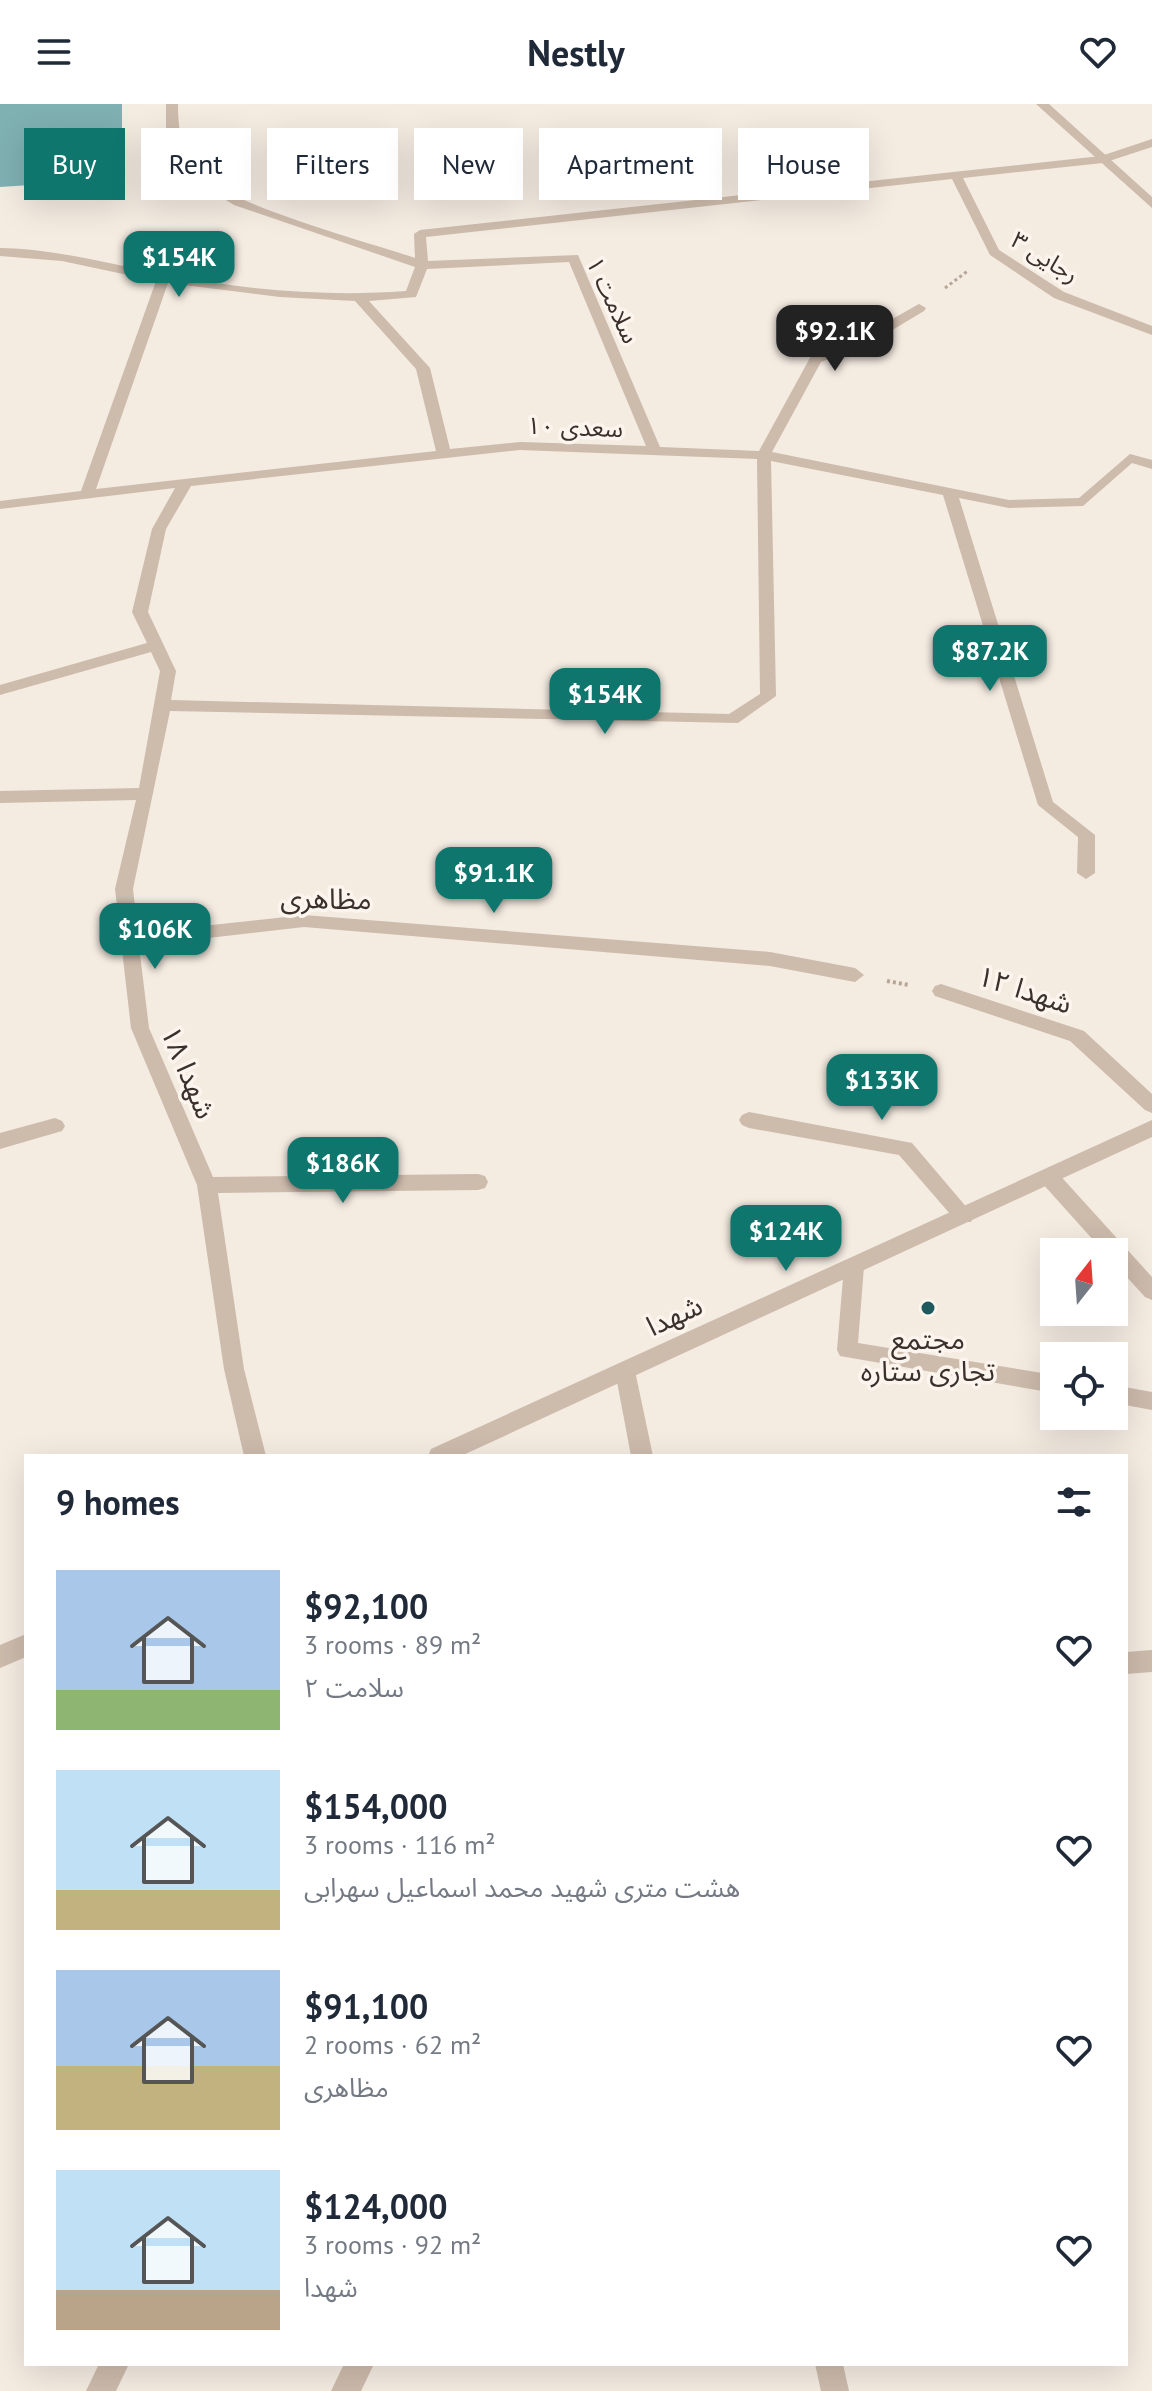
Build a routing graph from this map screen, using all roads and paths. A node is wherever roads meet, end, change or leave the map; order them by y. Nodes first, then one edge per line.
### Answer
1 (172, 104) edge
2 (1042, 104) edge
3 (1152, 143) edge
4 (1103, 159) junction
5 (956, 175) junction
6 (1152, 204) edge
7 (0, 252) edge
8 (994, 252) junction
9 (422, 265) junction
10 (163, 279) junction
11 (361, 300) junction
12 (919, 308) joint
13 (1152, 331) edge
14 (655, 452) junction
15 (444, 454) junction
16 (764, 455) junction
17 (1152, 465) edge
18 (186, 482) junction
19 (950, 493) junction
20 (87, 494) junction
21 (0, 505) edge
22 (156, 646) junction
23 (0, 690) edge
24 (163, 705) junction
25 (145, 794) junction
26 (0, 797) edge
27 (1086, 873) dead end
28 (130, 940) junction
29 (855, 975) joint
30 (941, 991) joint
31 (1152, 1105) edge
32 (749, 1120) dead end
33 (55, 1126) dead end
34 (1152, 1128) edge
35 (0, 1141) edge
36 (1049, 1177) junction
37 (478, 1182) dead end
38 (207, 1185) junction
39 (964, 1216) junction
40 (854, 1266) junction
41 (1152, 1291) edge
42 (625, 1371) junction
43 (1040, 1382) edge
44 (1128, 1397) edge
45 (1152, 1401) edge
46 (255, 1454) edge
47 (443, 1454) edge
48 (642, 1454) edge
49 (24, 1646) edge
50 (0, 1657) edge
51 (1152, 1661) edge
52 (1128, 1663) edge
53 (114, 2366) edge
54 (359, 2366) edge
55 (829, 2366) edge
56 (100, 2391) edge
57 (345, 2391) edge
58 (835, 2391) edge

1 - 9 street
2 - 4 street
3 - 4 street
4 - 5 street
4 - 6 street
5 - 8 street, رجایی ۳
5 - 9 street
7 - 10 street
8 - 12 path
8 - 13 street, رجایی ۳
9 - 11 street
9 - 14 street, سلامت ۱
10 - 11 street
10 - 20 street
11 - 15 street
12 - 16 street
14 - 15 street, سعدی ۱۰
14 - 16 street, سعدی ۱۰
15 - 18 street, سعدی ۱۰
16 - 19 street, سعدی ۱۰
16 - 24 street
17 - 19 street, سعدی ۱۰
18 - 20 street, سعدی ۱۰
18 - 22 street, شهدا ۱۸
19 - 27 street
20 - 21 street, سعدی ۱۰
22 - 23 street
22 - 24 street, شهدا ۱۸
24 - 25 street, شهدا ۱۸
25 - 26 street
25 - 28 street, شهدا ۱۸
28 - 29 street, مظاهری
28 - 38 street, شهدا ۱۸
29 - 30 path, شهدا ۱۲
30 - 31 street, شهدا ۱۲
32 - 39 street
33 - 35 street
34 - 36 street, شهدا
36 - 39 street, شهدا
36 - 41 street
37 - 38 street
38 - 46 street, شهدا ۱۸
39 - 40 street, شهدا
40 - 42 street, شهدا
40 - 43 street
42 - 47 street, شهدا
42 - 48 street
44 - 45 street
49 - 50 street
51 - 52 street
53 - 56 street
54 - 57 street
55 - 58 street

